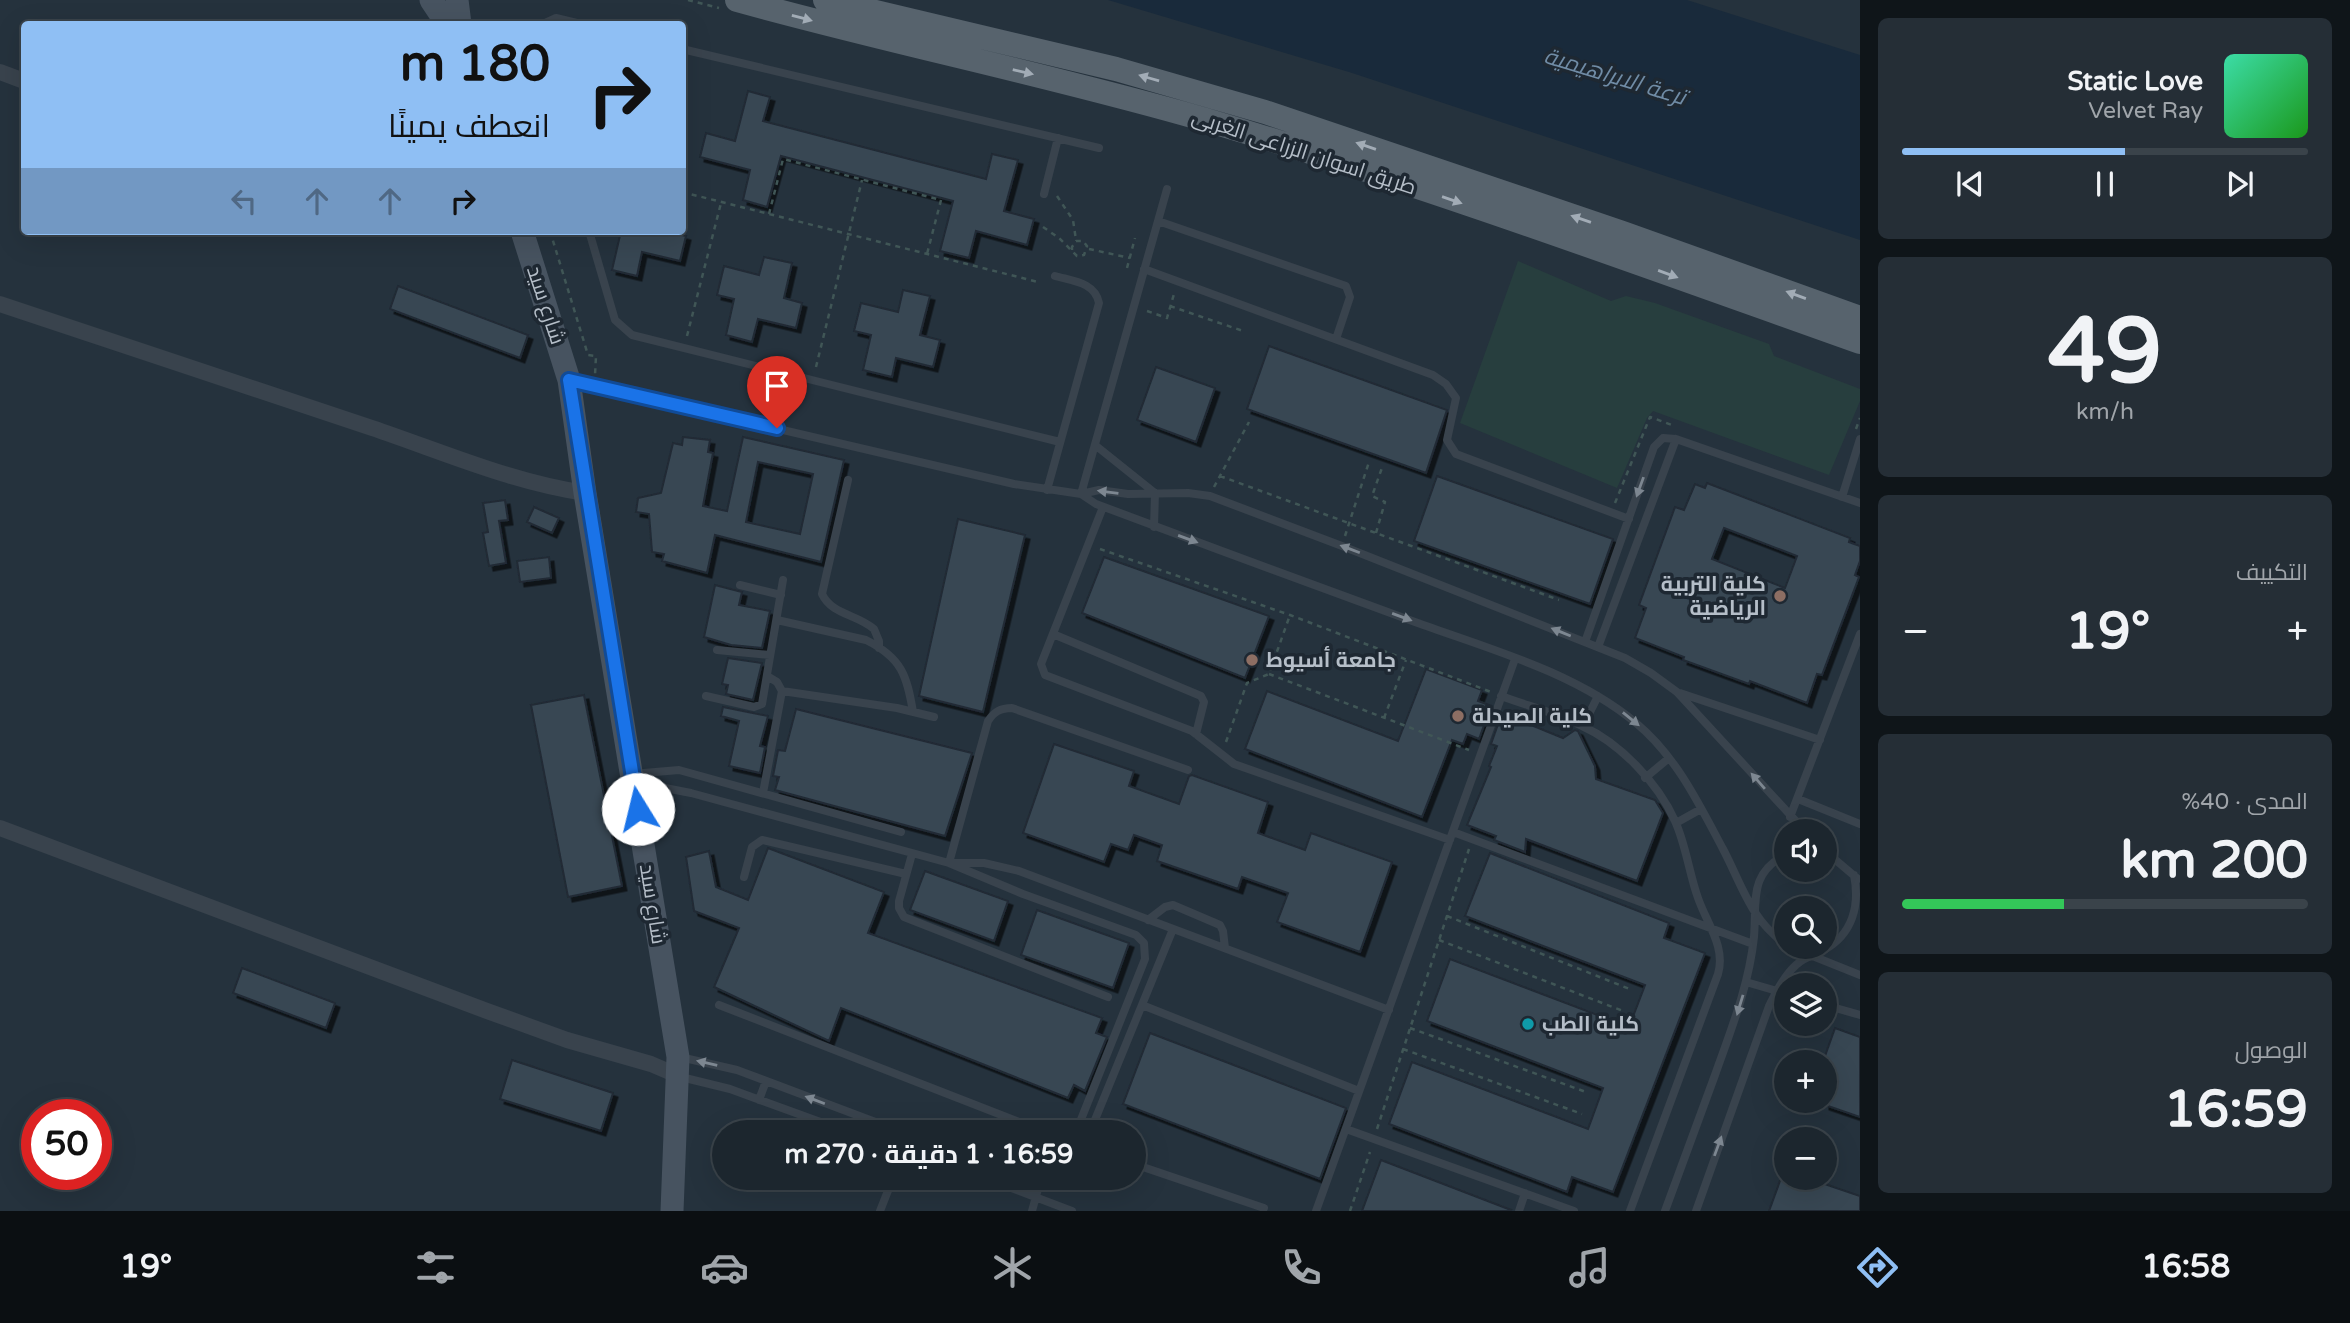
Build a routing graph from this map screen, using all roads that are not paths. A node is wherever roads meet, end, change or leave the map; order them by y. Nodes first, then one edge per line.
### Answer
1 (431, 0) edge
2 (457, 0) edge
3 (825, 0) edge
4 (731, 5) edge
5 (445, 21) edge
6 (460, 21) edge
7 (686, 50) edge
8 (0, 72) edge
9 (21, 80) edge
10 (1058, 138) junction
11 (1099, 148) dead end
12 (1167, 189) dead end
13 (1045, 191) road end
14 (1158, 221) junction
15 (523, 235) edge
16 (590, 235) edge
17 (1144, 269) junction
18 (1055, 275) dead end
19 (0, 304) edge
20 (1860, 318) edge
21 (1336, 339) junction
22 (1860, 342) edge
23 (569, 380) junction
24 (1676, 439) junction
25 (1860, 439) edge
26 (1060, 442) junction
27 (1094, 445) junction
28 (848, 480) dead end
29 (1047, 490) junction
30 (585, 493) junction
31 (1155, 493) junction
32 (1081, 494) junction
33 (1842, 496) junction
34 (1860, 503) edge
35 (1103, 507) junction
36 (1629, 519) junction
37 (1154, 527) junction
38 (783, 580) dead end
39 (740, 585) dead end
40 (781, 595) junction
41 (777, 620) junction
42 (1053, 634) junction
43 (1860, 634) edge
44 (1585, 642) junction
45 (1598, 647) junction
46 (879, 648) junction
47 (718, 650) dead end
48 (770, 655) junction
49 (1515, 659) junction
50 (767, 676) junction
51 (782, 691) junction
52 (1677, 692) junction
53 (706, 696) dead end
54 (1501, 696) junction
55 (1598, 696) junction
56 (913, 712) junction
57 (934, 718) dead end
58 (1583, 726) junction
59 (1196, 734) junction
60 (1820, 740) junction
61 (1669, 758) junction
62 (1188, 770) dead end
63 (632, 778) junction
64 (1645, 778) junction
65 (763, 793) junction
66 (1797, 799) junction
67 (1701, 809) junction
68 (1790, 817) joint
69 (1676, 823) junction
70 (1860, 824) edge
71 (0, 828) edge
72 (901, 832) dead end
73 (1451, 836) junction
74 (912, 854) junction
75 (1837, 861) edge
76 (949, 863) junction
77 (1774, 863) edge
78 (906, 874) junction
79 (744, 877) dead end
80 (1857, 878) edge
81 (1756, 916) junction
82 (1149, 919) junction
83 (1711, 928) junction
84 (1173, 929) junction
85 (1774, 936) edge
86 (1837, 940) edge
87 (1753, 944) junction
88 (1225, 948) junction
89 (1804, 959) edge
90 (1820, 959) edge
91 (1790, 973) edge
92 (1860, 975) edge
93 (1746, 982) junction
94 (1774, 990) edge
95 (1108, 997) dead end
96 (1774, 997) edge
97 (719, 1005) dead end
98 (1142, 1005) junction
99 (1837, 1009) edge
100 (1389, 1010) junction
101 (1860, 1016) edge
102 (678, 1066) junction
103 (766, 1081) junction
104 (1359, 1091) junction
105 (759, 1100) junction
106 (854, 1114) junction
107 (815, 1120) edge
108 (852, 1120) edge
109 (870, 1120) edge
110 (1014, 1120) edge
111 (1081, 1120) edge
112 (1095, 1120) edge
113 (1346, 1129) junction
114 (1146, 1168) edge
115 (889, 1190) edge
116 (1018, 1190) edge
117 (1038, 1190) edge
118 (1525, 1193) junction
119 (1036, 1197) junction
120 (1264, 1208) dead end
121 (883, 1210) edge
122 (672, 1211) edge
123 (1032, 1211) edge
124 (1072, 1211) edge
125 (1316, 1211) edge
126 (1519, 1211) edge
127 (1574, 1211) edge
128 (1630, 1211) edge
129 (1665, 1211) edge
130 (1696, 1211) edge

1 - 5 main road
2 - 6 main road
20 -> 3 main road, طريق اسوان الزراعى الغربى
4 -> 22 main road, طريق اسوان الزراعى الغربى
7 - 10 lane
8 - 9 street
10 - 11 lane
10 - 13 lane
12 - 14 lane
14 - 17 lane
14 - 21 lane
15 - 23 main road, شارع سيد
16 - 26 lane
17 - 21 lane
17 - 27 lane
18 - 26 lane
19 - 30 street
21 - 36 lane
23 - 29 lane
23 - 30 main road, شارع سيد
24 - 33 lane
24 -> 36 lane
24 - 45 lane
25 - 33 lane
26 - 29 lane
27 - 31 lane
27 - 32 lane
28 - 46 lane
29 - 32 lane
30 - 63 main road, شارع سيد
31 -> 32 lane
31 - 37 lane
44 -> 31 lane
32 - 35 lane
33 - 34 lane
35 - 37 lane
35 - 42 lane
36 - 44 lane
37 -> 49 lane
38 - 40 lane
39 - 40 lane
40 - 41 lane
41 - 46 lane
41 - 48 lane
42 - 59 lane
42 - 59 lane
43 - 60 lane
44 - 45 lane
45 - 52 lane
46 - 56 lane
47 - 48 lane
48 - 50 lane
49 - 54 lane
49 - 55 lane
50 - 51 lane
50 - 53 lane
51 - 56 lane
51 - 65 lane
52 - 60 lane
68 -> 52 lane
54 - 58 lane
54 - 73 lane
55 - 58 lane
55 -> 61 lane
56 - 57 lane
58 - 64 lane
59 - 73 lane
60 - 66 lane
61 - 64 lane
61 - 67 lane
62 - 76 lane
63 - 65 lane
63 - 74 lane
63 - 102 main road, شارع سيد
64 - 69 lane
65 - 72 lane
66 - 68 lane
66 - 70 lane
67 - 69 lane
67 - 81 lane
69 - 83 lane
71 - 102 street
73 - 83 lane
73 - 100 lane
74 - 76 lane
74 - 78 lane
75 - 80 lane
76 - 82 lane
76 - 111 lane
77 - 81 lane
78 - 79 lane
78 - 95 lane
80 - 86 lane
81 - 85 lane
81 - 87 lane
82 - 84 lane
82 - 88 lane
83 - 87 lane
83 - 128 lane
84 - 88 lane
84 - 98 lane
87 - 93 lane
88 - 100 lane
89 - 91 lane
90 - 92 lane
93 - 94 lane
93 -> 129 lane
130 -> 96 lane
97 - 110 lane
98 - 104 lane
98 - 112 lane
99 - 101 lane
100 - 104 lane
103 -> 102 lane
102 - 105 lane
102 - 122 main road, شارع سيد
103 - 105 lane
106 -> 103 lane
104 - 113 lane
105 - 107 lane
106 - 108 lane
106 - 109 lane
113 - 118 lane
113 - 125 lane
114 - 120 lane
115 - 121 lane
116 - 119 lane
117 - 119 lane
118 - 126 lane
118 - 127 lane
119 - 123 lane
119 - 124 lane

